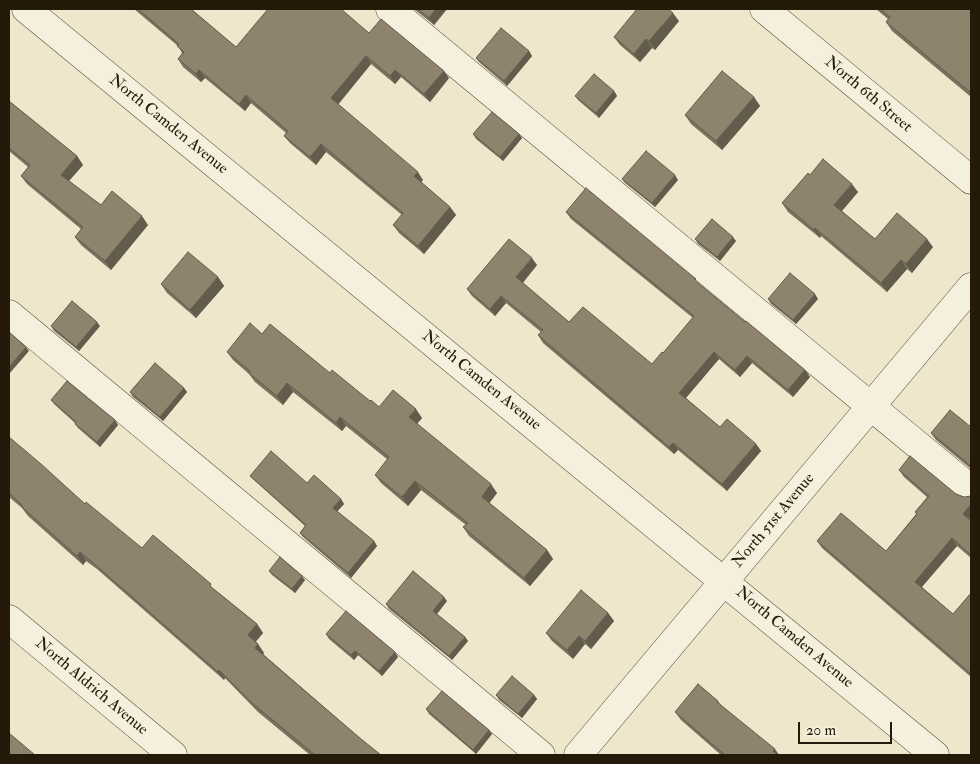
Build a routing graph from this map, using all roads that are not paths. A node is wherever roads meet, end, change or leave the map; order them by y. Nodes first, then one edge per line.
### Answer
1 (26, 9) edge
2 (390, 9) edge
3 (764, 9) edge
4 (971, 180) edge
5 (971, 287) edge
6 (9, 314) edge
7 (870, 407) junction
8 (971, 489) edge
9 (724, 580) junction
10 (9, 619) edge
11 (173, 755) edge
12 (541, 755) edge
13 (578, 755) edge
14 (935, 755) edge

1 - 9 street, North Camden Avenue
2 - 7 street
3 - 4 street, North 6th Street
5 - 7 street, North 51st Avenue
6 - 12 street
7 - 8 street
7 - 9 street, North 51st Avenue
9 - 13 street, North 51st Avenue
9 - 14 street, North Camden Avenue
10 - 11 street, North Aldrich Avenue

